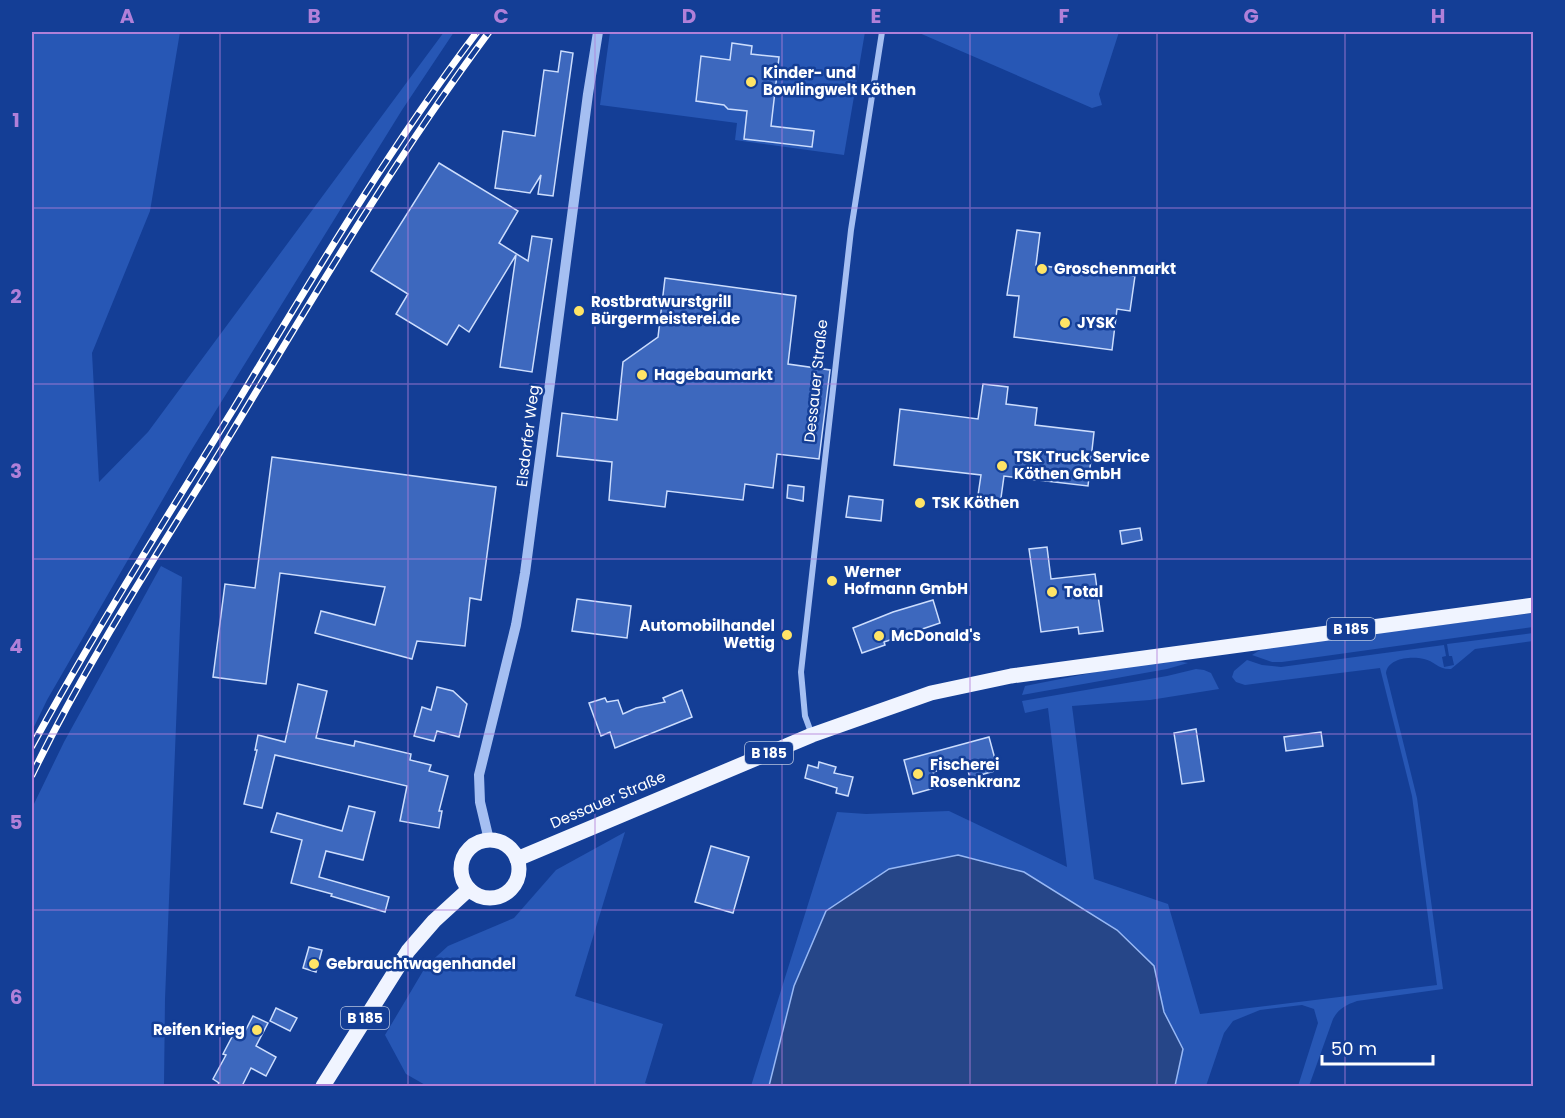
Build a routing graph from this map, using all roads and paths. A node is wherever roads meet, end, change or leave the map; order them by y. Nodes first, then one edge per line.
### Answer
1 (598, 32) edge
2 (882, 32) edge
3 (1533, 605) edge
4 (812, 735) junction
5 (489, 840) junction
6 (517, 859) junction
7 (469, 889) junction
8 (323, 1086) edge

1 - 5 street, Elsdorfer Weg
2 - 4 street, Dessauer Straße
3 - 4 main road, Dessauer Straße / B 185
4 - 6 main road, Dessauer Straße / B 185
5 - 6 main road
5 - 7 main road
6 - 7 main road
7 - 8 main road, B 185

